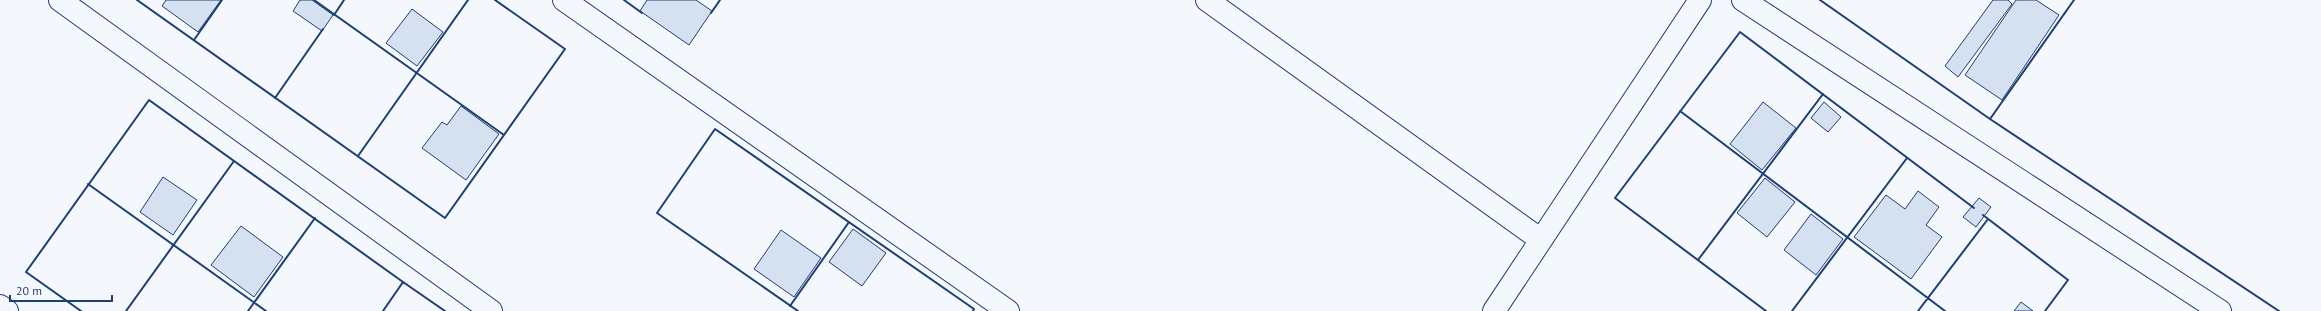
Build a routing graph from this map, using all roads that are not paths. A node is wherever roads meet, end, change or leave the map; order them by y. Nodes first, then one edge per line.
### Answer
1 (60, 0) edge
2 (564, 0) edge
3 (1207, 0) edge
4 (1700, 0) edge
5 (1743, 0) edge
6 (1541, 240) junction
7 (0, 306) edge
8 (7, 311) edge
9 (491, 311) edge
10 (1008, 311) edge
11 (1494, 311) edge
12 (2220, 311) edge

1 - 9 street
2 - 10 street
3 - 6 street
4 - 6 street
5 - 12 street
6 - 11 street
7 - 8 street

